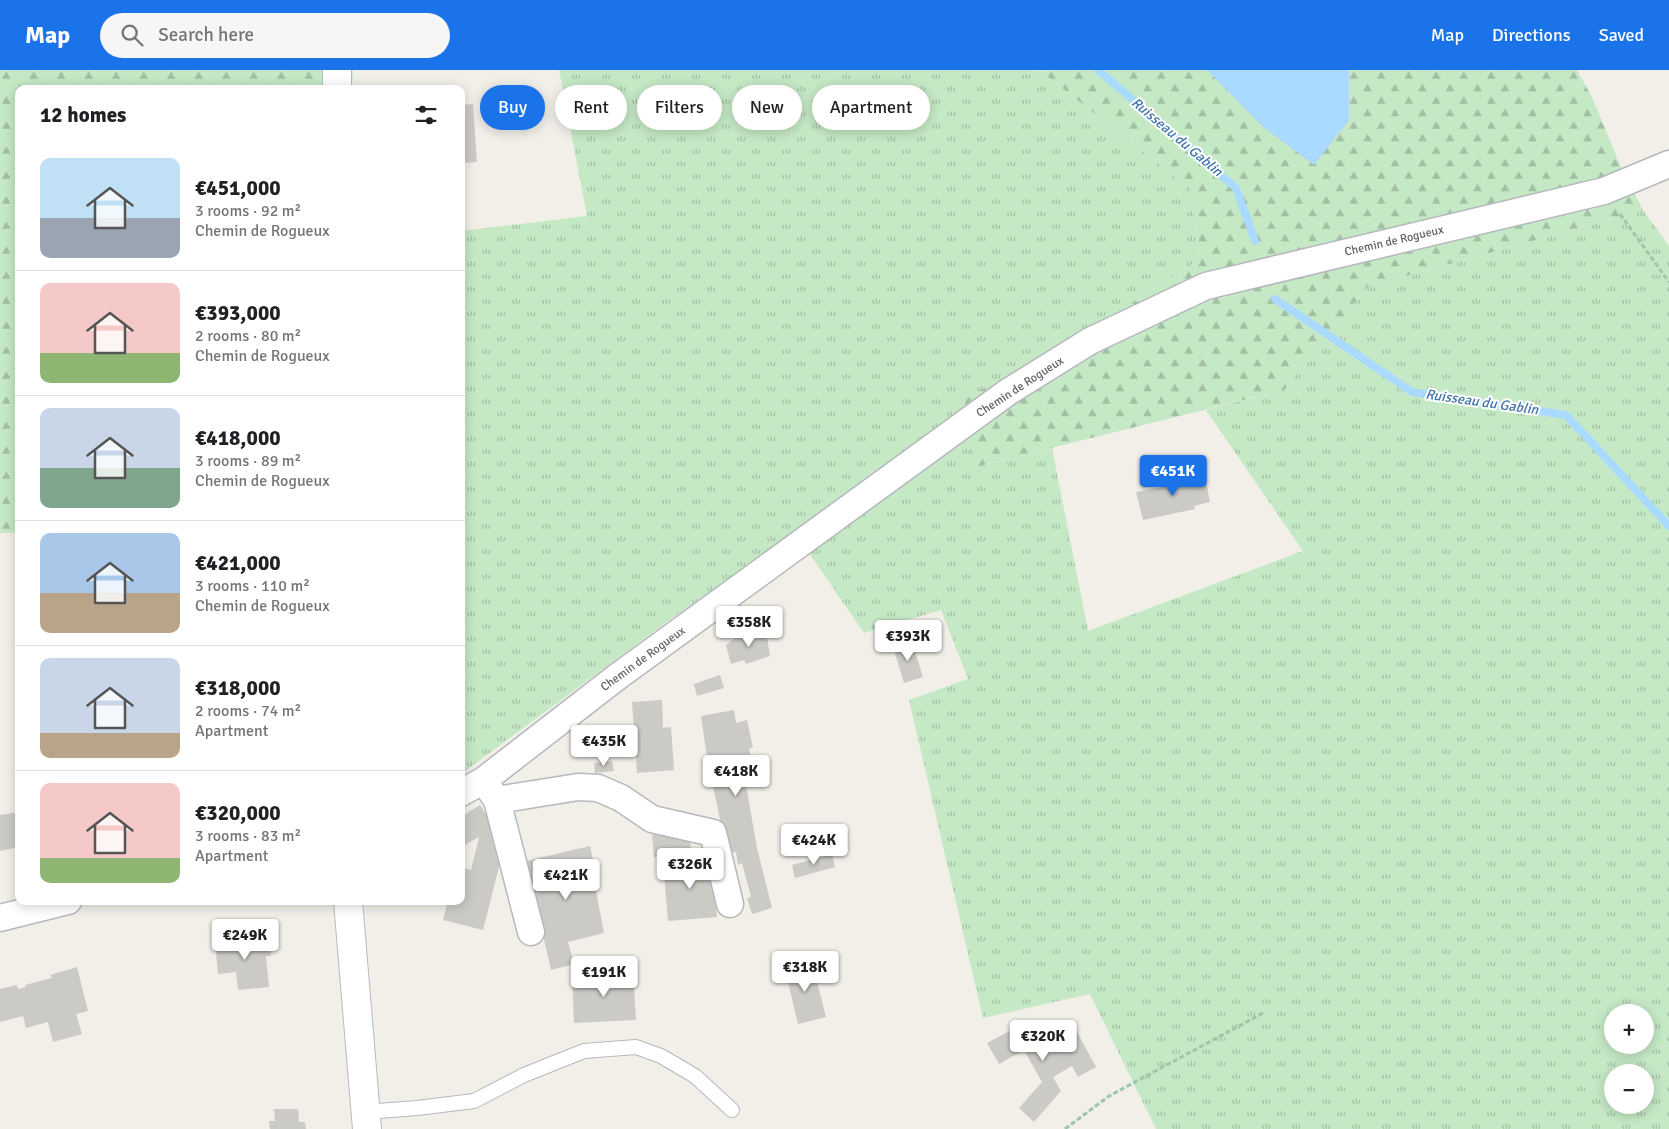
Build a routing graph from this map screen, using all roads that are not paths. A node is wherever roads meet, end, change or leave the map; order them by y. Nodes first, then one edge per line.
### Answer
1 (337, 70) edge
2 (337, 85) edge
3 (1669, 164) edge
4 (490, 790) junction
5 (465, 793) edge
6 (730, 904) dead end
7 (52, 905) edge
8 (348, 905) edge
9 (0, 918) edge
10 (531, 932) dead end
11 (732, 1110) dead end
12 (366, 1120) edge

1 - 2 street
3 - 4 street, Chemin de Rogueux
4 - 5 street, Chemin de Rogueux
4 - 6 street
4 - 10 street
7 - 9 street
8 - 12 street
11 - 12 lane

